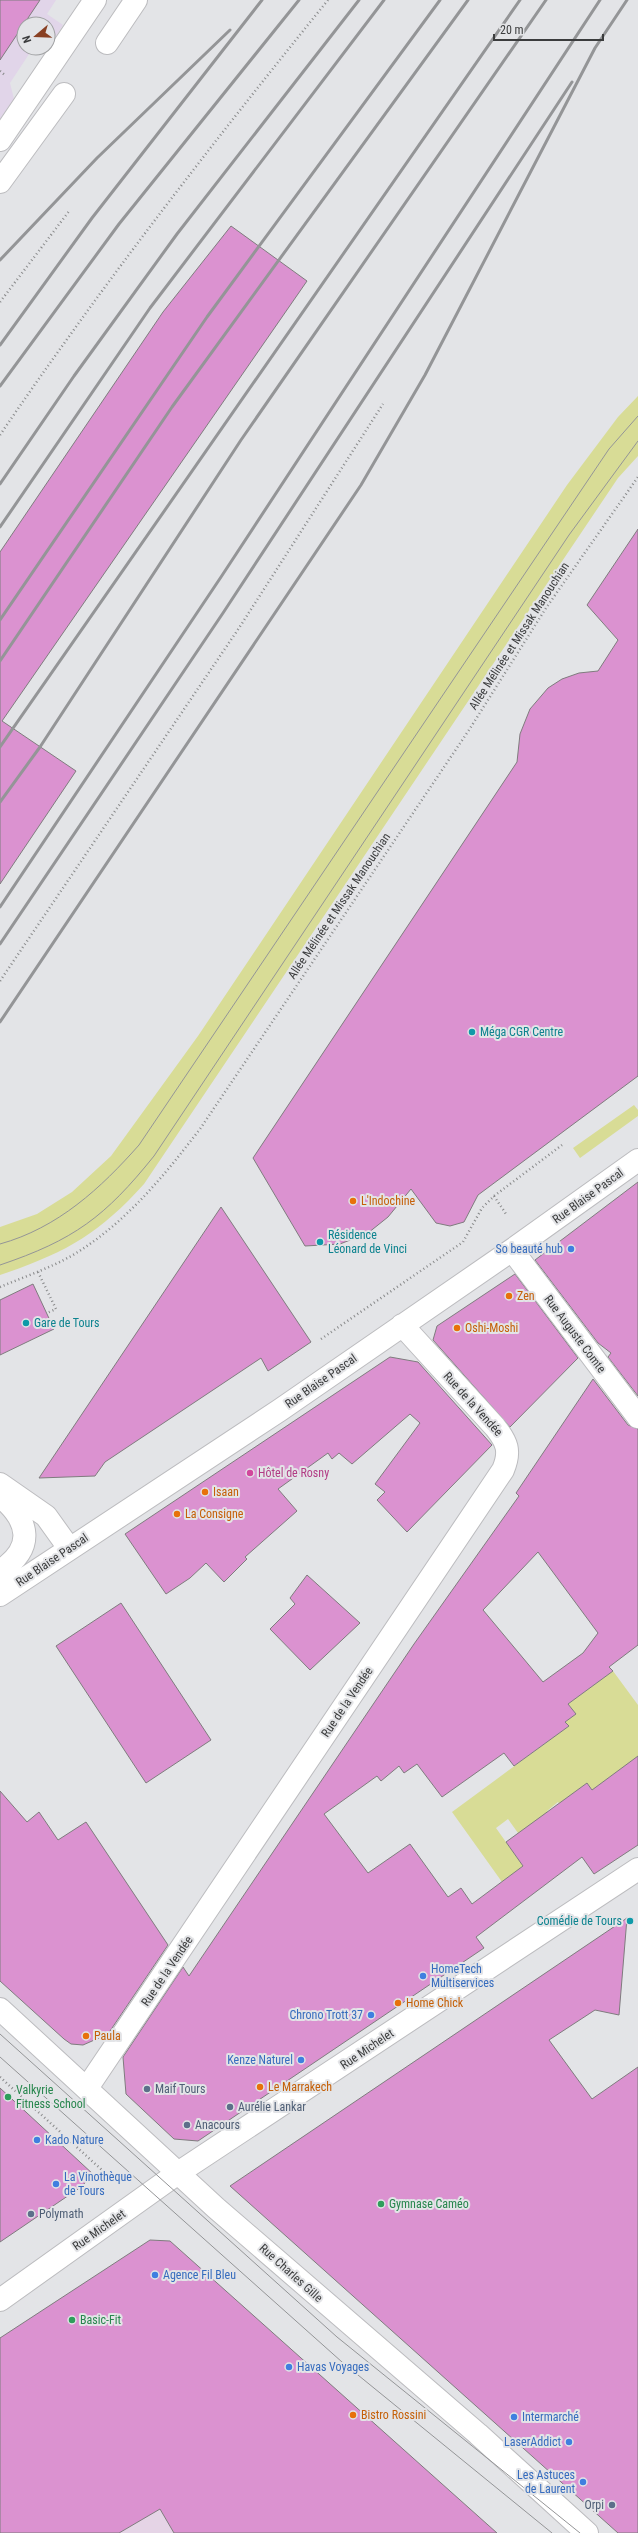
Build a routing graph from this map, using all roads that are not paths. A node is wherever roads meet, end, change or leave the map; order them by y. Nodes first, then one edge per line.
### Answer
1 (96, 0) edge
2 (136, 0) edge
3 (107, 43) dead end
4 (64, 94) dead end
5 (0, 140) edge
6 (0, 182) edge
7 (638, 1160) edge
8 (512, 1250) junction
9 (402, 1326) junction
10 (638, 1418) edge
11 (0, 1484) edge
12 (0, 1496) edge
13 (69, 1548) junction
14 (0, 1571) edge
15 (0, 1595) edge
16 (638, 1869) edge
17 (0, 2009) edge
18 (87, 2088) junction
19 (178, 2174) junction
20 (0, 2300) edge
21 (587, 2533) edge

1 - 5 street
2 - 3 street
4 - 6 street
7 - 8 street, Rue Blaise Pascal
8 - 9 street, Rue Blaise Pascal
8 - 10 street, Rue Auguste Comte
9 - 13 street, Rue Blaise Pascal
9 - 18 street, Rue de la Vendée
11 - 13 street
12 - 14 street
13 - 15 street, Rue Blaise Pascal
16 - 19 street, Rue Michelet
17 - 18 street, Rue Charles Gille
18 - 19 street, Rue Charles Gille
19 - 20 street, Rue Michelet
19 - 21 street, Rue Charles Gille

